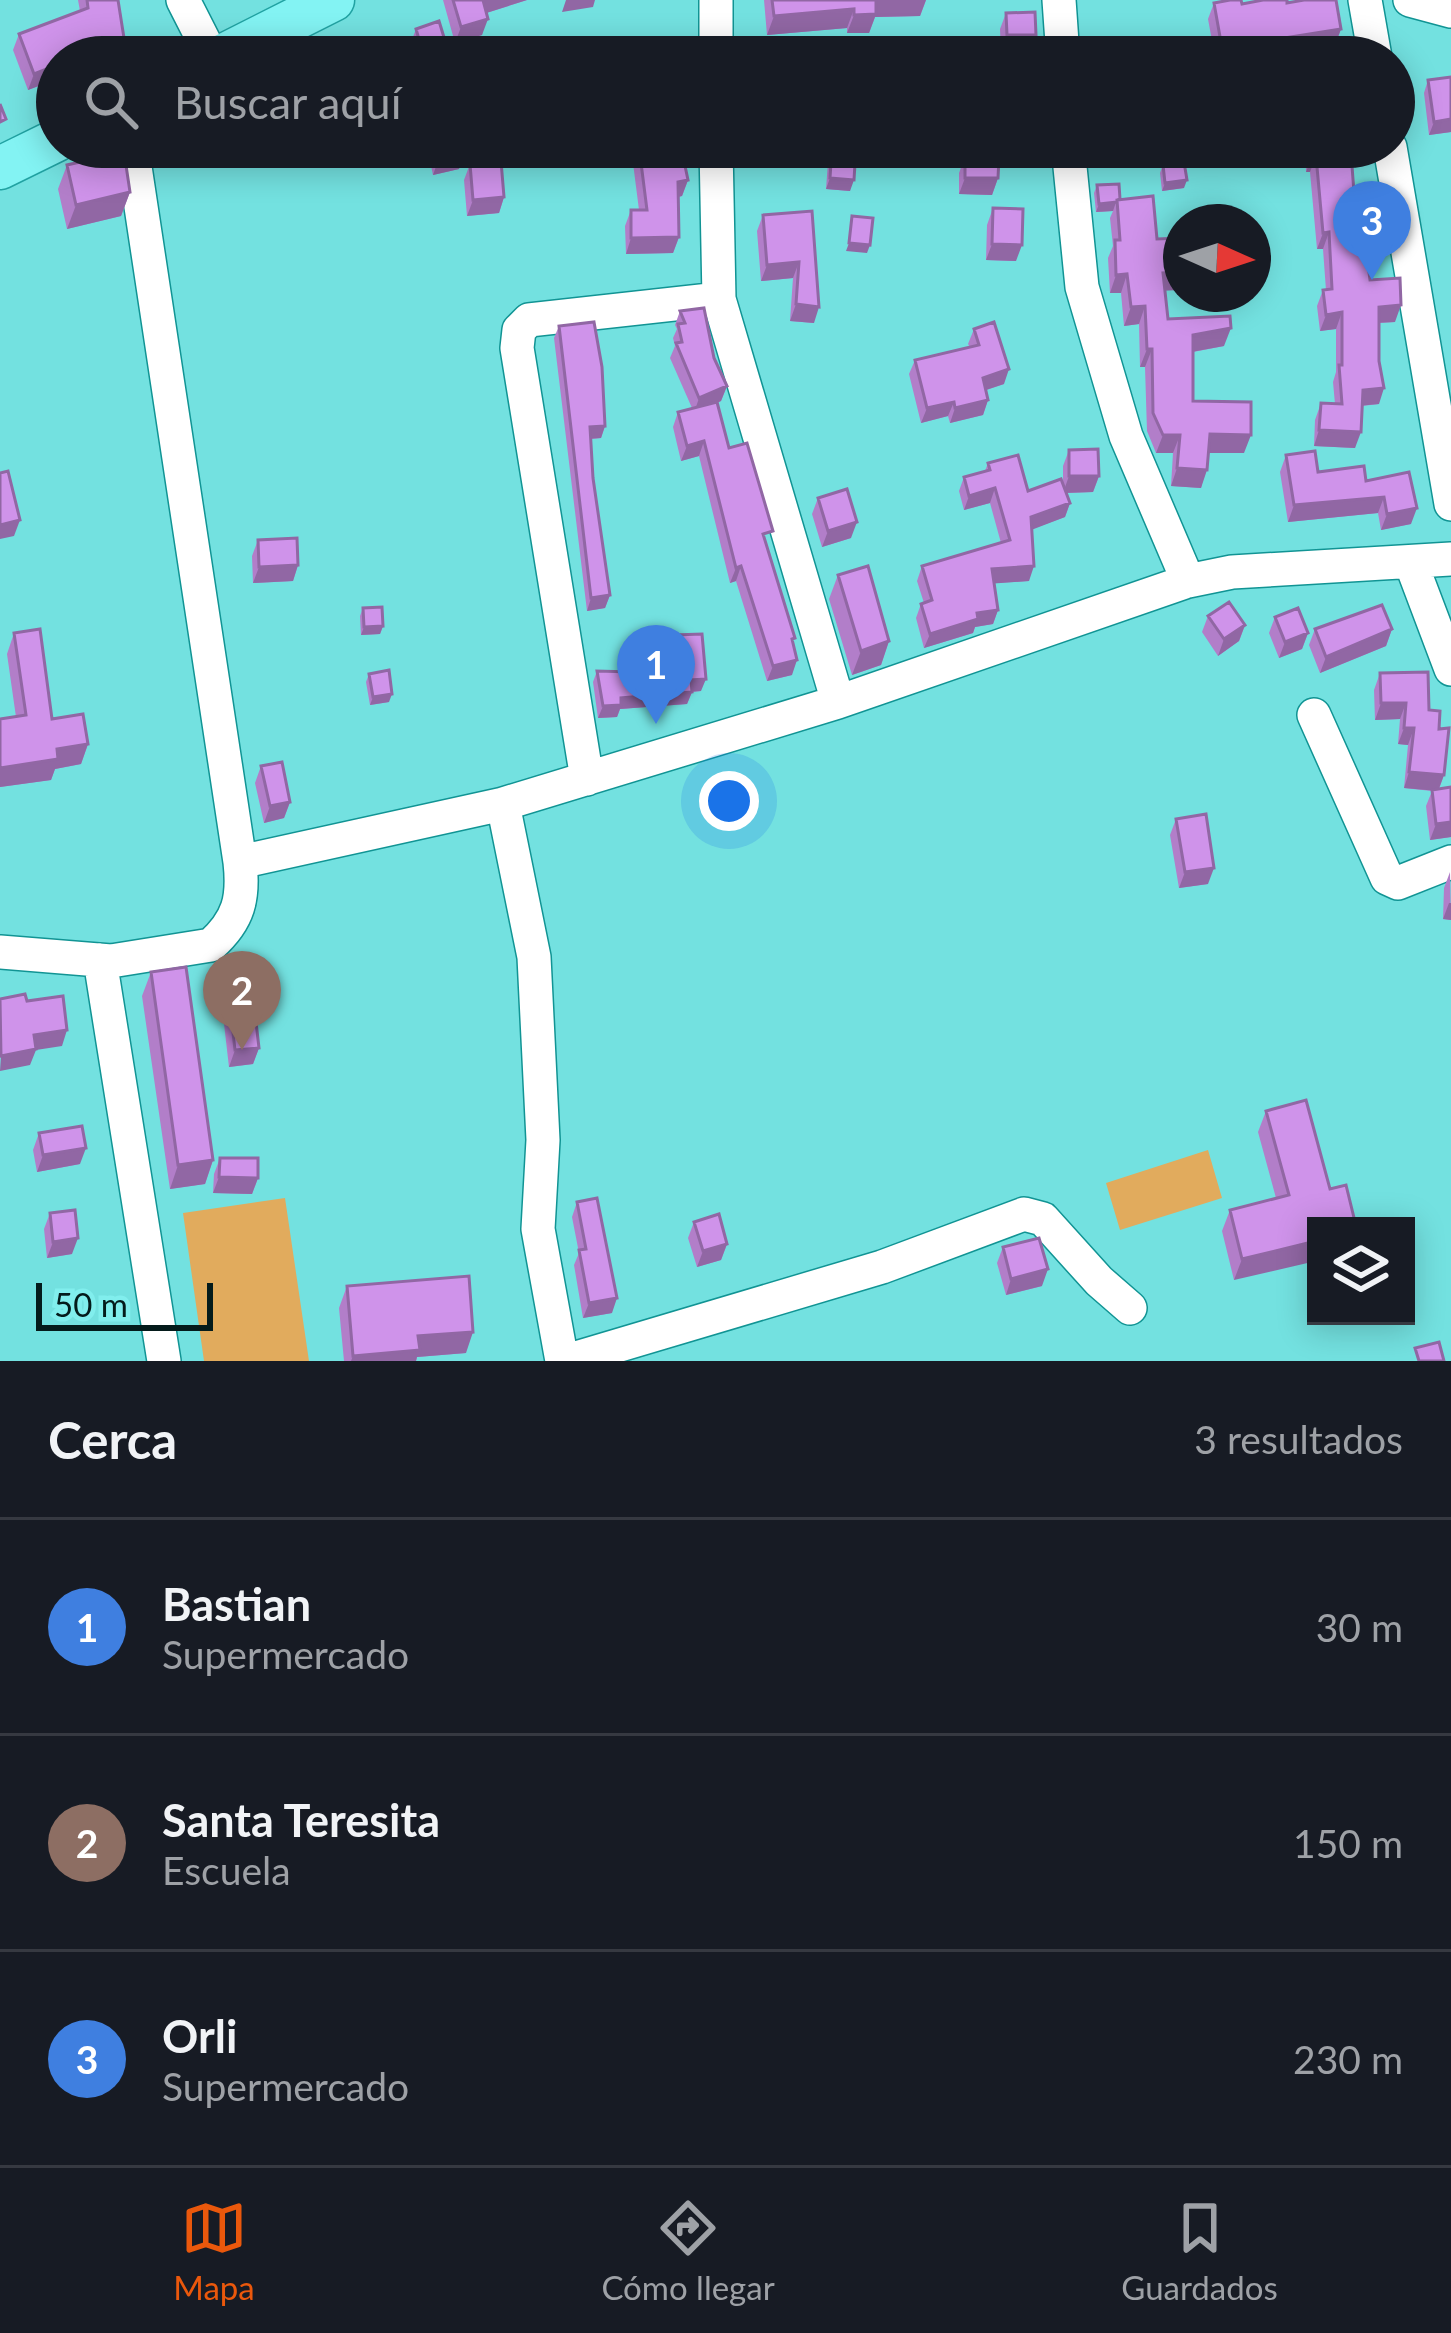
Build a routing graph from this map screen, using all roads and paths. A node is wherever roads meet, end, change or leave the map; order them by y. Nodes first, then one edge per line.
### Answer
1 (183, 0) edge
2 (334, 0) edge
3 (716, 0) edge
4 (1059, 0) edge
5 (1365, 0) edge
6 (1410, 0) edge
7 (1451, 11) edge
8 (204, 36) edge
9 (259, 36) edge
10 (716, 36) edge
11 (1062, 36) edge
12 (1371, 36) edge
13 (36, 151) edge
14 (135, 168) edge
15 (716, 168) edge
16 (1070, 168) edge
17 (1394, 168) edge
18 (0, 169) edge
19 (719, 299) junction
20 (1451, 504) edge
21 (1451, 559) edge
22 (1411, 563) junction
23 (1188, 581) junction
24 (1451, 669) edge
25 (838, 702) junction
26 (1314, 715) dead end
27 (587, 779) junction
28 (503, 804) junction
29 (240, 862) junction
30 (1451, 862) edge
31 (0, 952) edge
32 (100, 960) junction
33 (1130, 1308) dead end
34 (164, 1361) edge
35 (564, 1361) edge

1 - 8 street
2 - 9 main road
3 - 10 street
4 - 11 street
5 - 12 street
6 - 7 street
13 - 18 main road
14 - 29 street
15 - 19 street
16 - 23 street
17 - 20 street
19 - 25 street
19 - 27 street
21 - 22 street
22 - 23 street
22 - 24 street
23 - 25 street
25 - 27 street
26 - 30 street
27 - 28 street
28 - 29 street
28 - 35 street
29 - 32 street
31 - 32 street
32 - 34 street
33 - 35 street

